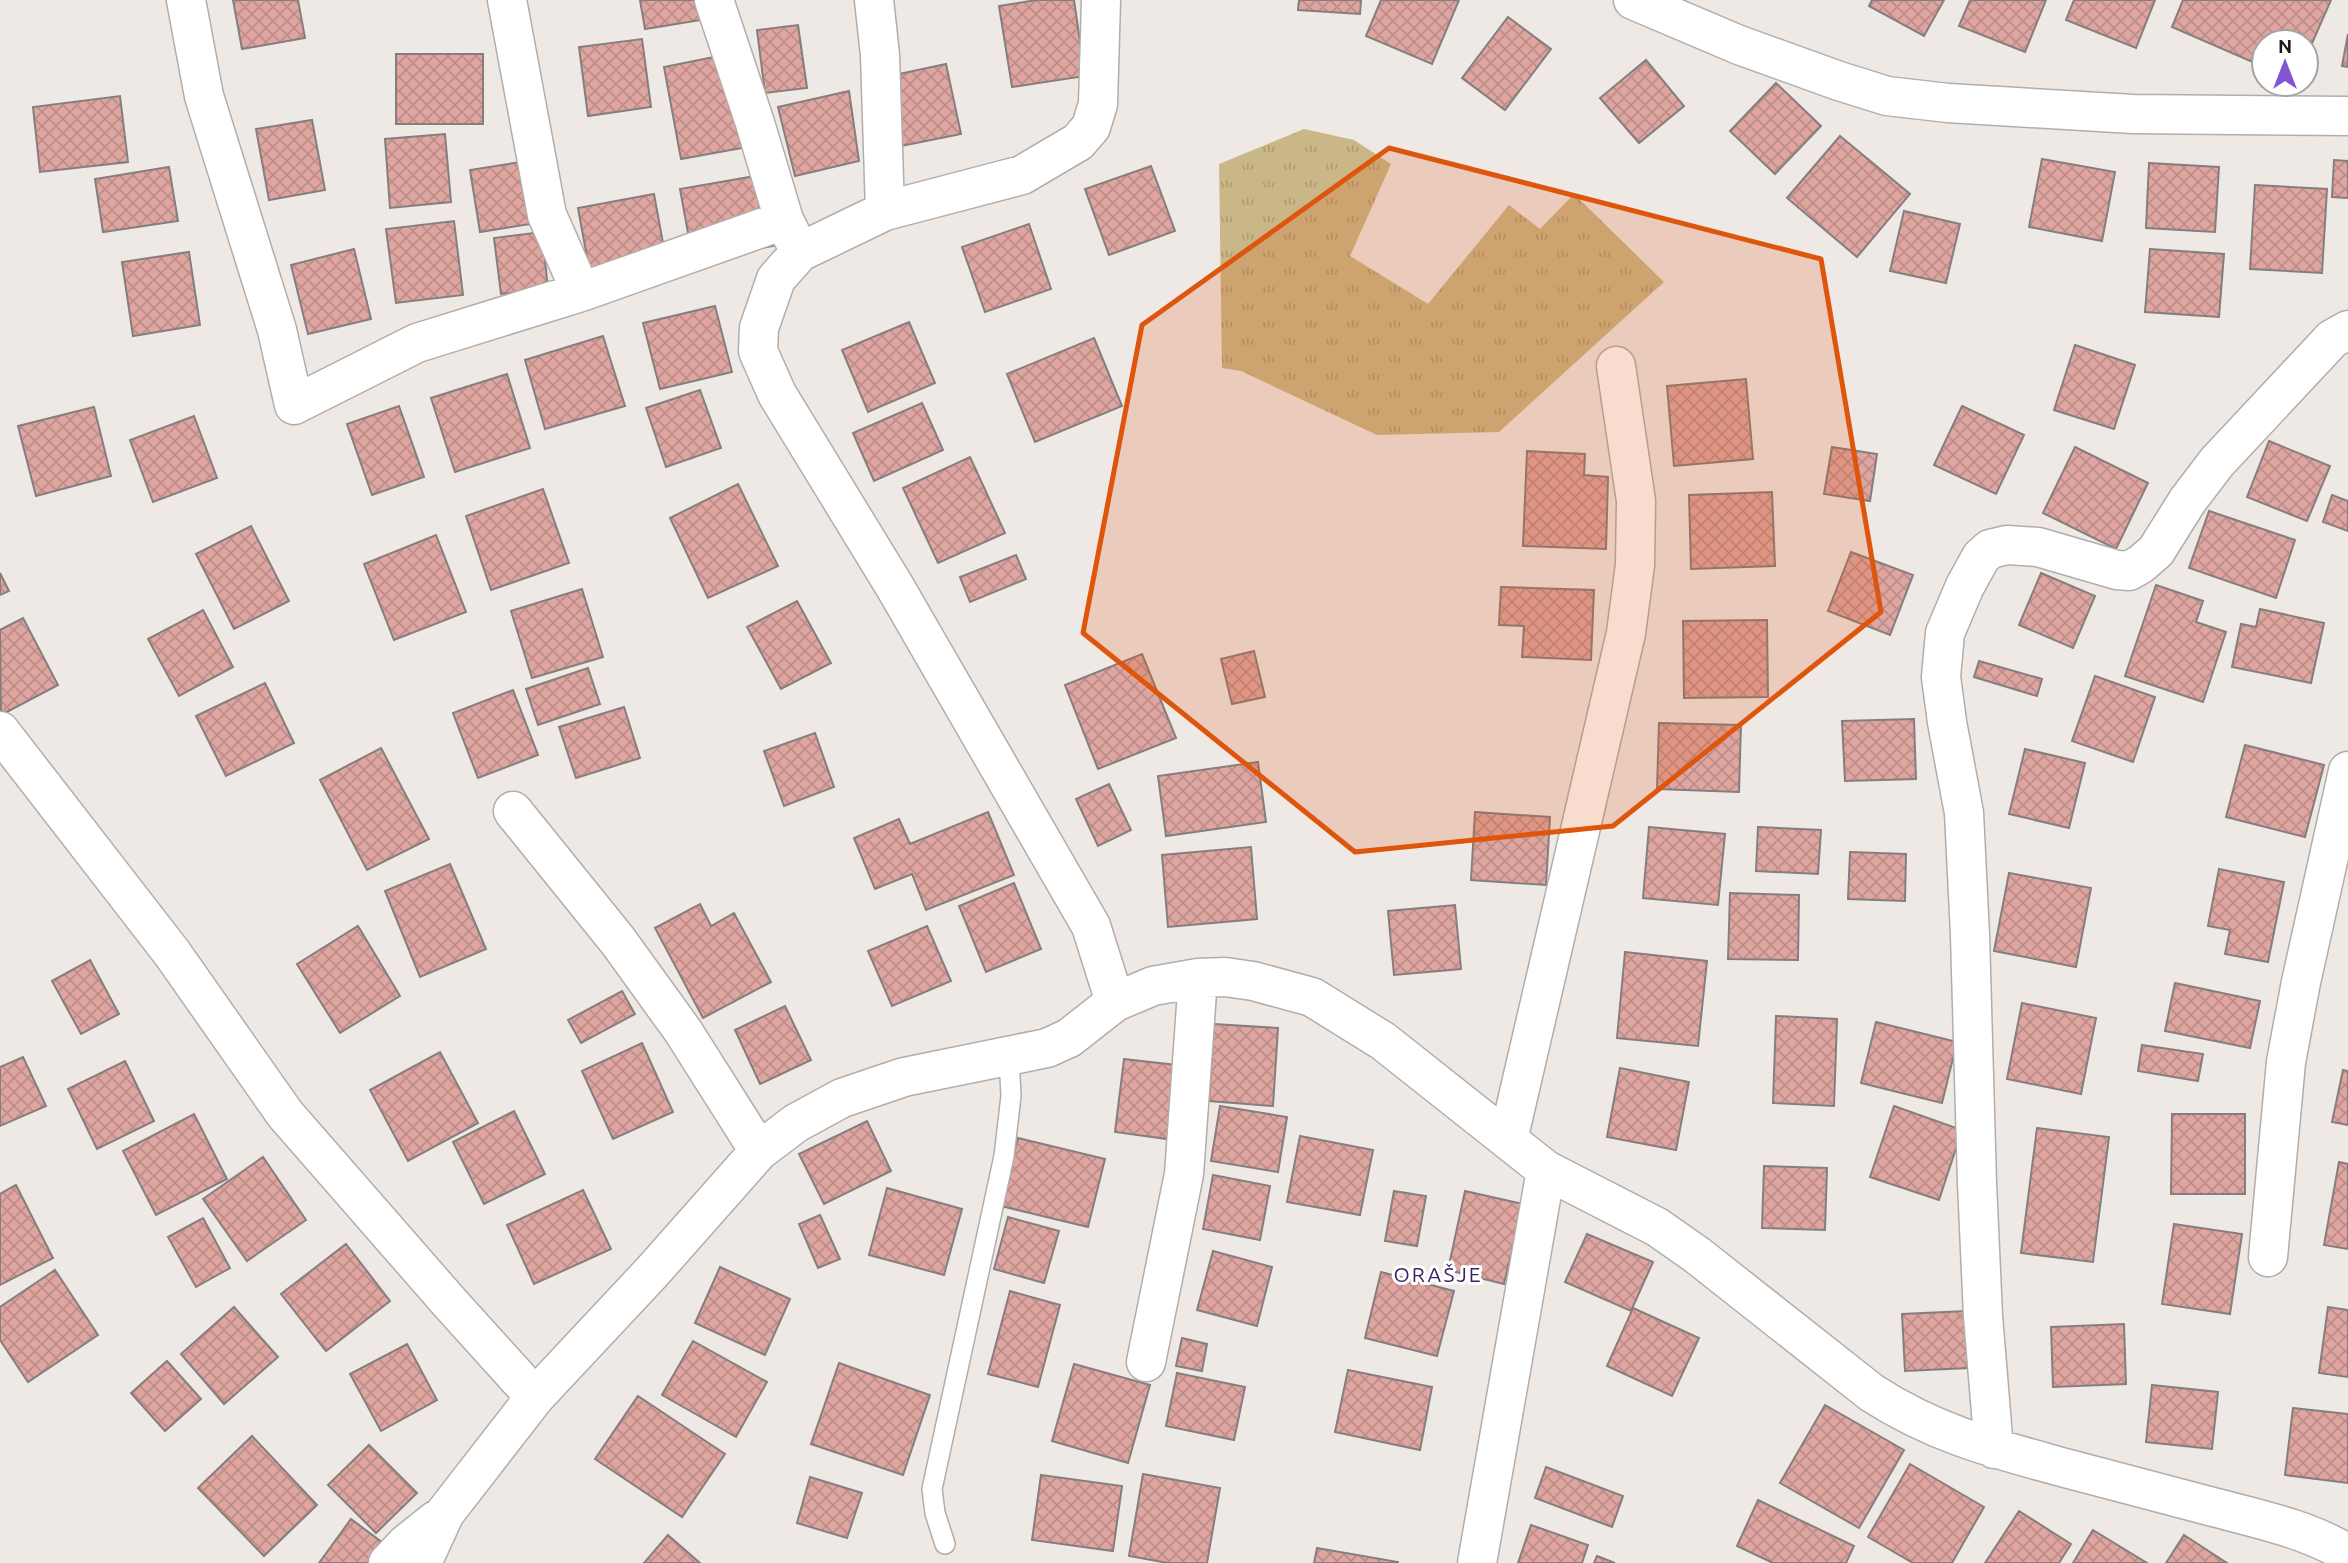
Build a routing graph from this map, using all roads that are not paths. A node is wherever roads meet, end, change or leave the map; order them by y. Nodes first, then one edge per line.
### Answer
1 (186, 0) edge
2 (507, 0) edge
3 (714, 0) edge
4 (874, 0) edge
5 (1101, 0) edge
6 (1633, 0) edge
7 (2348, 116) edge
8 (885, 211) junction
9 (792, 236) junction
10 (581, 292) junction
11 (2348, 330) edge
12 (1616, 366) dead end
13 (0, 731) edge
14 (2348, 771) edge
15 (513, 811) dead end
16 (1198, 978) junction
17 (1115, 1002) junction
18 (1009, 1056) junction
19 (1507, 1140) junction
20 (759, 1151) junction
21 (1546, 1170) junction
22 (2268, 1257) dead end
23 (1146, 1362) dead end
24 (536, 1397) junction
25 (1994, 1449) junction
26 (445, 1513) junction
27 (945, 1544) dead end
28 (2348, 1554) edge
29 (388, 1563) edge
30 (422, 1563) edge
31 (1477, 1563) edge

1 - 10 street
2 - 10 street
3 - 9 street
4 - 8 street
5 - 8 street
6 - 7 street
8 - 9 street
9 - 10 street
9 - 17 street
11 - 25 street
12 - 19 street
13 - 24 street
14 - 22 street
15 - 20 street
16 - 17 street
16 - 19 street
16 - 23 street
17 - 18 street
18 - 20 street
18 - 27 lane
19 - 21 street
20 - 24 street
21 - 25 street
21 - 31 street
24 - 26 street
25 - 28 street
26 - 29 street
26 - 30 street

